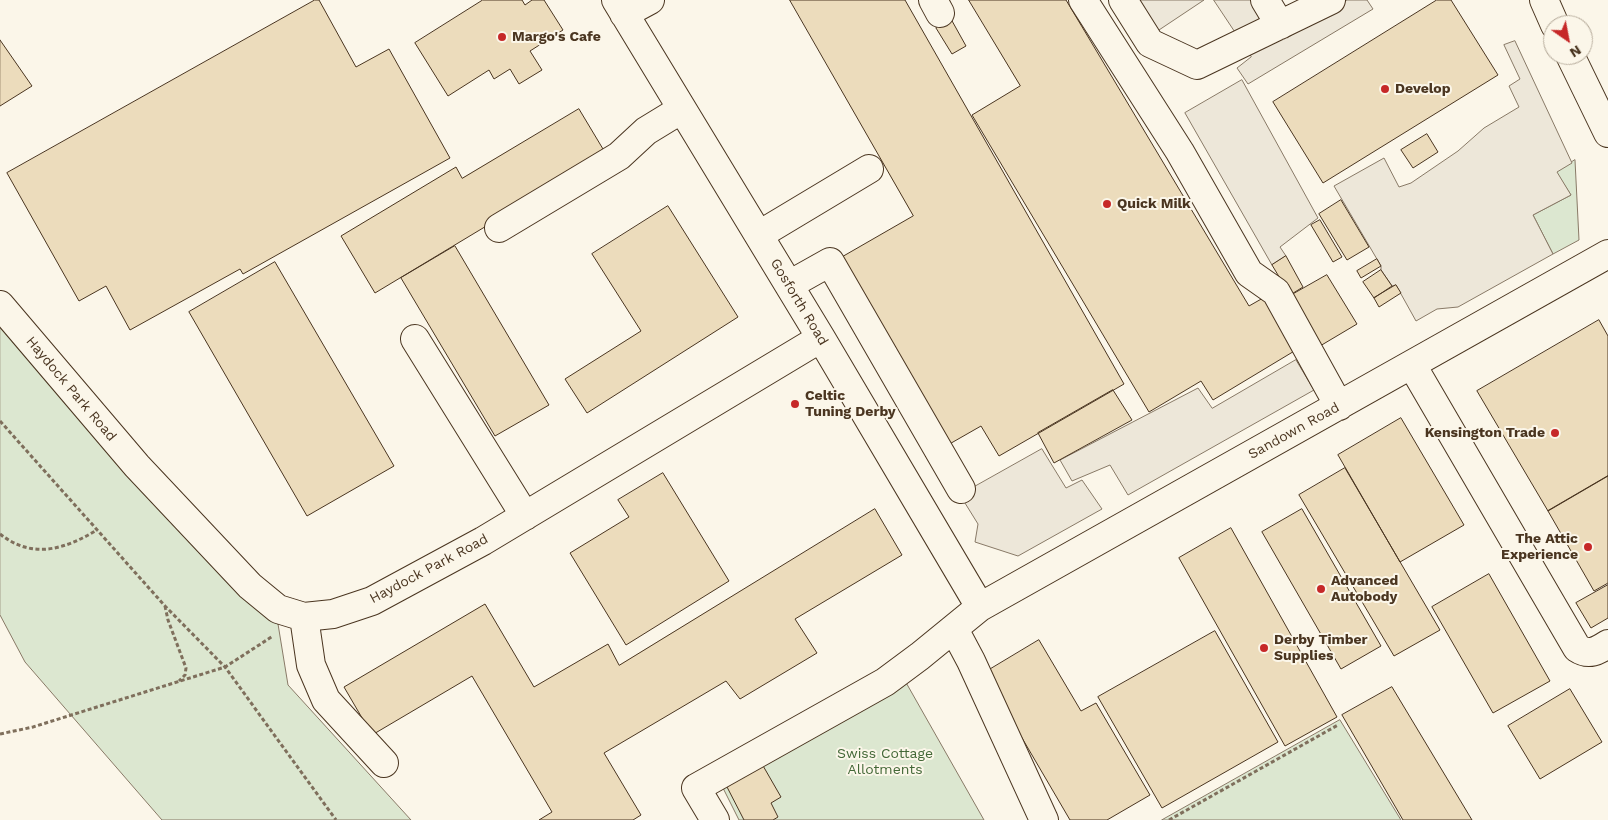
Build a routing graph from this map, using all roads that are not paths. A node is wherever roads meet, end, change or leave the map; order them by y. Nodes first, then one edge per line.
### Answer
1 (650, 0) edge
2 (1083, 0) edge
3 (1123, 0) edge
4 (1265, 0) edge
5 (1331, 0) edge
6 (1544, 0) edge
7 (620, 7) edge
8 (1551, 15) edge
9 (1280, 25) junction
10 (1575, 65) edge
11 (682, 109) junction
12 (1608, 133) edge
13 (869, 169) dead end
14 (499, 228) dead end
15 (759, 235) junction
16 (1608, 254) edge
17 (789, 285) junction
18 (0, 305) edge
19 (821, 338) junction
20 (415, 339) dead end
21 (1412, 365) junction
22 (1339, 406) junction
23 (961, 489) dead end
24 (526, 516) junction
25 (980, 606) junction
26 (304, 617) junction
27 (954, 629) junction
28 (1608, 644) edge
29 (384, 764) dead end
30 (715, 820) edge
31 (1044, 820) edge

1 - 7 street
2 - 22 street
3 - 9 street
4 - 9 street
5 - 9 street
6 - 8 street
7 - 11 street, Gosforth Road
10 - 12 street
11 - 14 street
11 - 15 street, Gosforth Road
13 - 15 street
15 - 17 street, Gosforth Road
16 - 21 street, Sandown Road
17 - 19 street, Gosforth Road
17 - 23 street
18 - 26 street, Haydock Park Road
19 - 24 street, Haydock Park Road
19 - 25 street, Gosforth Road
20 - 24 street
21 - 22 street, Sandown Road
21 - 28 street
22 - 25 street, Sandown Road
24 - 26 street, Haydock Park Road
25 - 27 street, Sandown Road
26 - 29 street
27 - 30 street, Sandown Road
27 - 31 street

